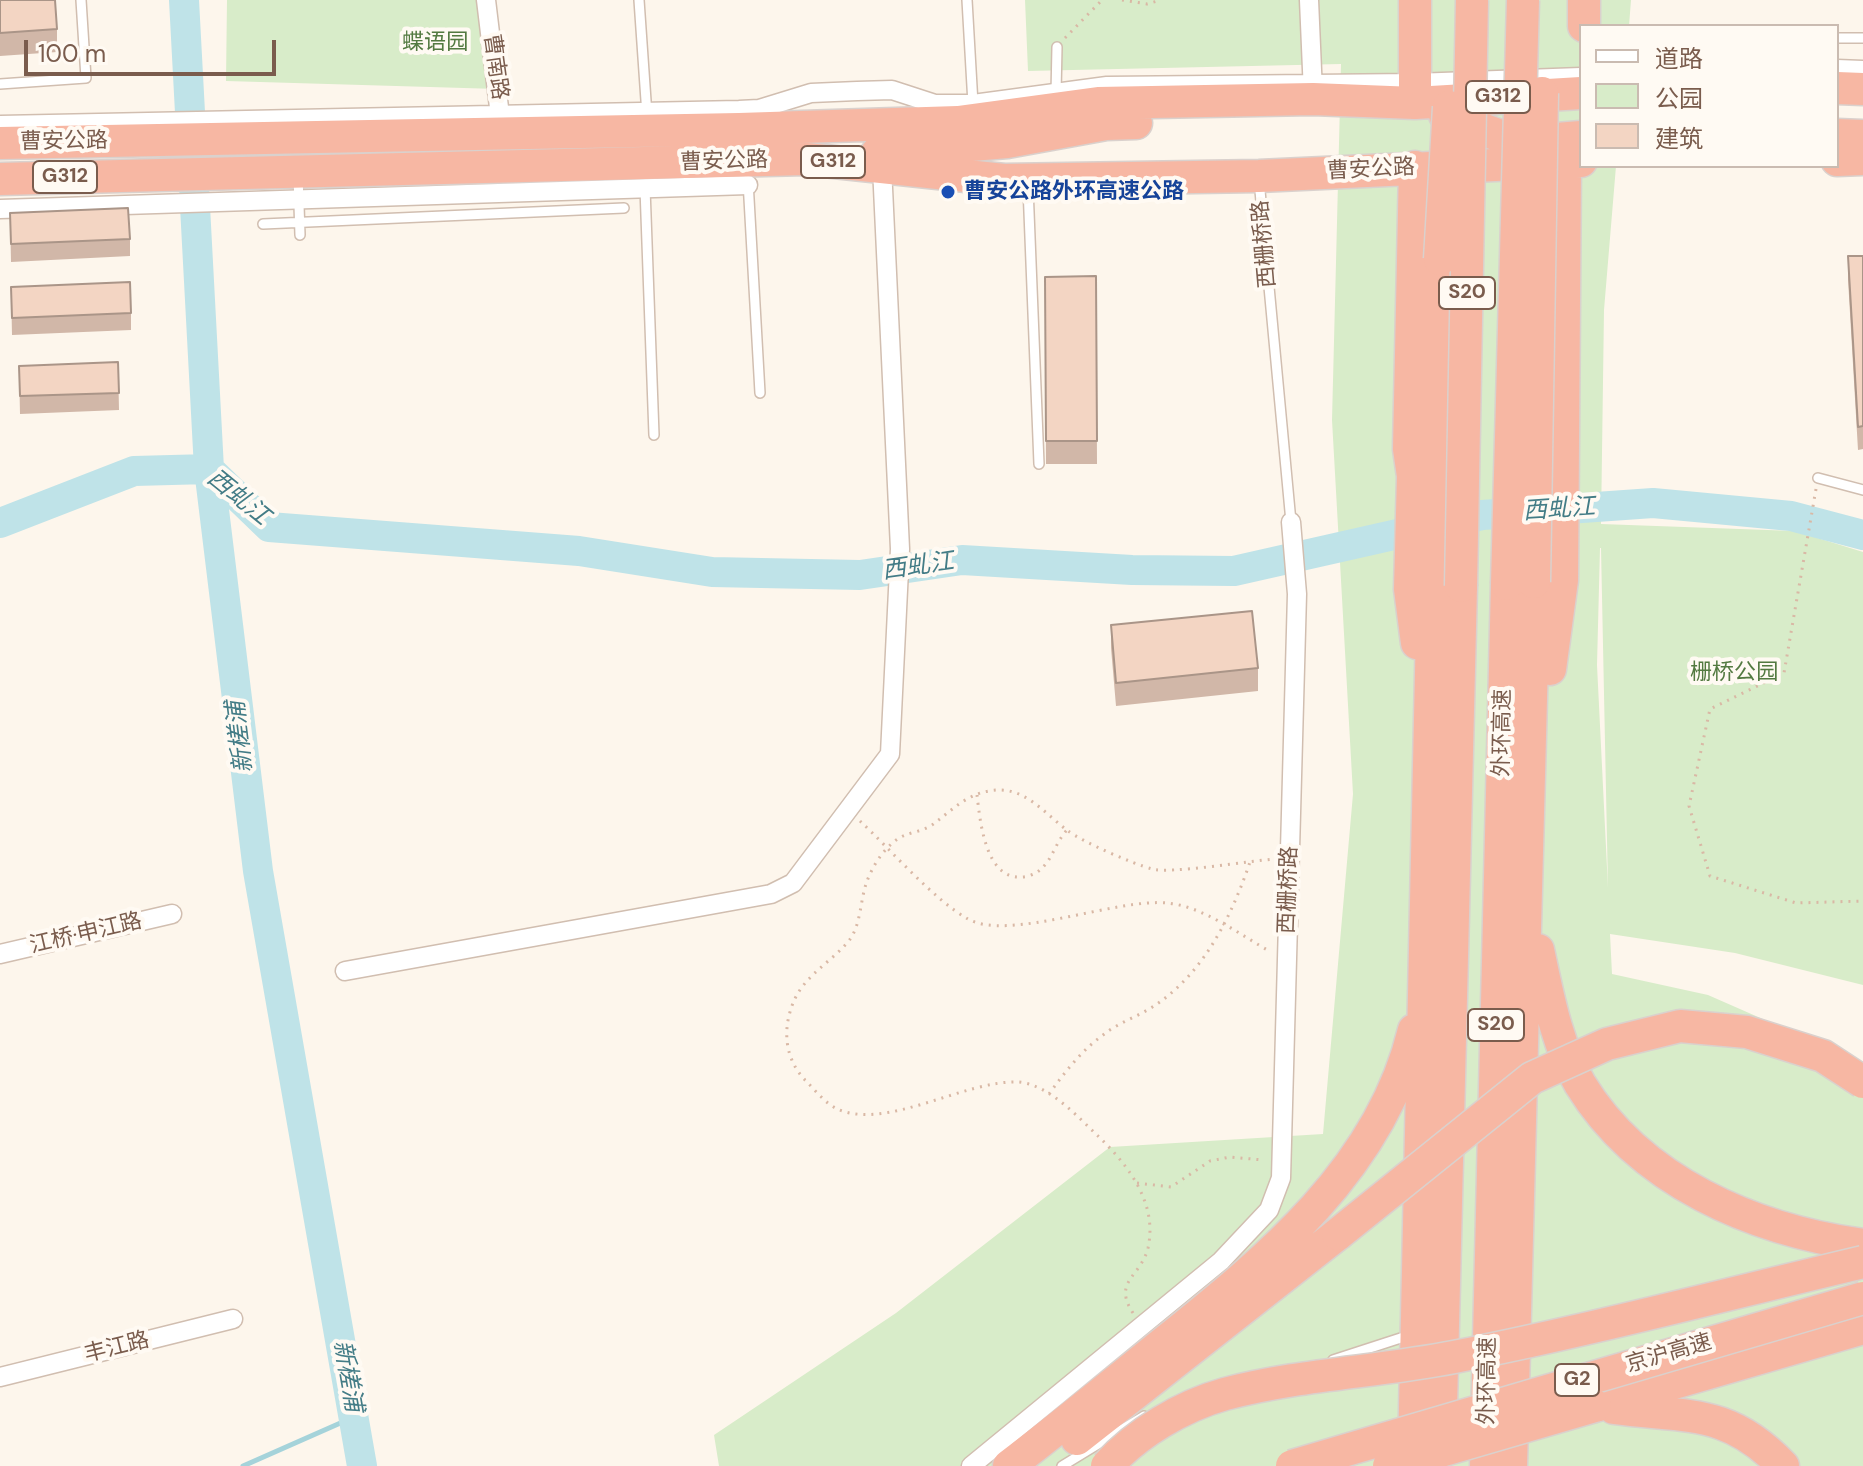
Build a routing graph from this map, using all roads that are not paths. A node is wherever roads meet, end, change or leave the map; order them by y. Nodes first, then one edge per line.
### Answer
1 (81, 0) edge
2 (486, 0) edge
3 (639, 0) edge
4 (967, 0) edge
5 (1309, 0) edge
6 (1415, 0) edge
7 (1456, 0) edge
8 (1472, 0) edge
9 (1523, 0) edge
10 (1544, 0) edge
11 (1584, 0) edge
12 (1584, 24) edge
13 (1839, 38) edge
14 (1863, 38) edge
15 (1057, 47) road end
16 (1839, 69) edge
17 (1863, 70) edge
18 (1579, 77) edge
19 (0, 84) edge
20 (1839, 88) edge
21 (1863, 89) edge
22 (1313, 91) junction
23 (1579, 94) edge
24 (1423, 99) junction
25 (1056, 100) junction
26 (974, 111) junction
27 (647, 121) junction
28 (501, 123) junction
29 (0, 125) edge
30 (129, 131) junction
31 (1839, 135) edge
32 (1863, 136) edge
33 (0, 143) edge
34 (1517, 143) junction
35 (1576, 153) edge
36 (806, 159) junction
37 (1863, 159) edge
38 (1839, 160) edge
39 (882, 167) junction
40 (1415, 167) junction
41 (748, 174) junction
42 (1259, 176) junction
43 (645, 177) junction
44 (0, 179) edge
45 (499, 180) junction
46 (1027, 180) junction
47 (298, 185) junction
48 (131, 191) junction
49 (624, 208) dead end
50 (0, 209) edge
51 (498, 213) junction
52 (299, 221) junction
53 (263, 224) dead end
54 (300, 235) dead end
55 (760, 393) dead end
56 (654, 435) dead end
57 (1039, 464) dead end
58 (1818, 478) road end
59 (1863, 490) edge
60 (1291, 522) joint
61 (1534, 582) junction
62 (1435, 588) junction
63 (1528, 901) junction
64 (172, 914) dead end
65 (0, 954) edge
66 (345, 971) dead end
67 (1425, 984) junction
68 (1863, 1082) edge
69 (1863, 1245) edge
70 (1863, 1262) edge
71 (1863, 1298) edge
72 (233, 1319) dead end
73 (1863, 1328) edge
74 (1417, 1332) junction
75 (1317, 1364) dead end
76 (1303, 1366) dead end
77 (0, 1377) edge
78 (1209, 1387) dead end
79 (1595, 1406) junction
80 (1156, 1408) dead end
81 (971, 1466) edge
82 (1009, 1466) edge
83 (1039, 1466) edge
84 (1062, 1466) edge
85 (1107, 1466) edge
86 (1292, 1466) edge
87 (1389, 1466) edge
88 (1414, 1466) edge
89 (1440, 1466) edge
90 (1486, 1466) edge
91 (1511, 1466) edge
92 (1783, 1466) edge

1 - 19 lane
2 - 28 street, 曹南路
3 - 27 lane
4 - 26 lane
5 - 22 street
6 - 24 highway
7 - 62 highway, bridge
8 - 62 highway, 外环高速 / S20, bridge
9 - 61 highway, 外环高速 / S20, bridge
10 - 61 highway, bridge
11 - 12 highway
13 - 14 lane
15 - 25 lane
16 - 17 street
18 - 24 street
20 - 21 highway
22 - 24 highway, 曹安公路 / G312
22 - 25 highway, 曹安公路 / G312
23 - 24 highway
24 - 34 highway
24 - 36 highway
25 - 26 highway, 曹安公路 / G312
26 - 27 highway, 曹安公路 / G312
27 - 28 highway, 曹安公路 / G312
28 - 30 highway, 曹安公路 / G312
29 - 30 street
30 - 33 highway, 曹安公路 / G312
31 - 32 highway
34 - 35 highway
34 - 40 highway
35 - 40 highway, 曹安公路 / G312
35 - 61 highway
36 - 39 highway, 曹安公路 / G312
36 - 41 highway, 曹安公路 / G312
37 - 38 highway
39 - 46 highway, 曹安公路 / G312
39 - 66 street
40 - 42 highway, 曹安公路 / G312
40 - 62 highway
41 - 43 highway, 曹安公路 / G312
41 - 55 lane
42 - 46 highway, 曹安公路 / G312
42 - 60 lane, 西栅桥路
43 - 45 highway, 曹安公路 / G312
43 - 56 lane
44 - 48 highway, 曹安公路 / G312
45 - 47 highway, 曹安公路 / G312
45 - 51 lane
46 - 57 lane
47 - 48 highway, 曹安公路 / G312
47 - 52 lane
48 - 50 street
49 - 51 lane
51 - 52 lane
52 - 53 lane
52 - 54 lane
58 - 59 lane
60 - 81 street, 西栅桥路
61 - 63 highway
61 - 90 highway, 外环高速 / S20
62 - 67 highway
62 - 89 highway, 外环高速 / S20
63 - 69 highway
63 - 91 highway
64 - 65 street, 江桥·申江路
67 - 74 highway
67 - 82 highway
68 - 83 highway, bridge
70 - 85 highway, bridge
71 - 86 highway, 京沪高速 / G2, bridge
72 - 77 street, 丰江路
73 - 79 highway, 京沪高速 / G2
74 - 75 lane
74 - 88 highway
76 - 78 lane
79 - 87 highway, 京沪高速 / G2, bridge
79 - 92 highway
80 - 84 lane

